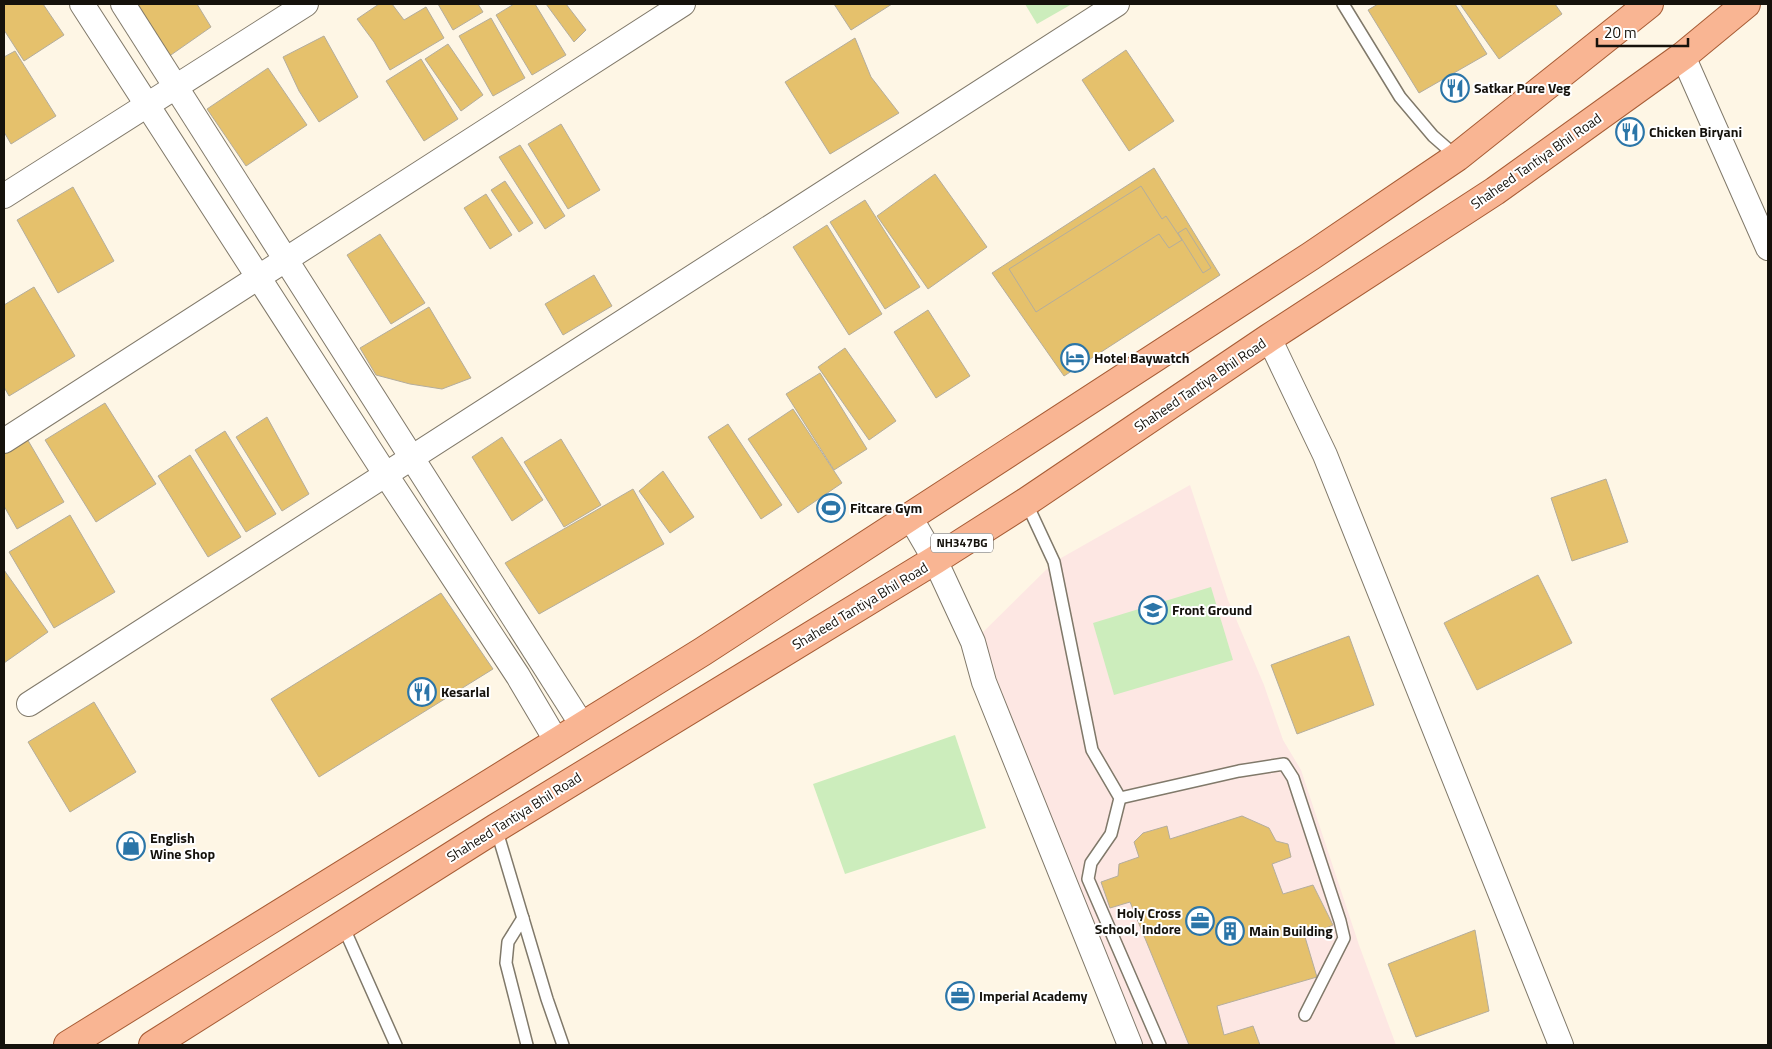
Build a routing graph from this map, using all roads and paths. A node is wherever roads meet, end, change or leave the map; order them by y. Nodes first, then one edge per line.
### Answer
1 (82, 4) edge
2 (123, 4) edge
3 (306, 4) edge
4 (683, 4) edge
5 (1117, 4) edge
6 (1343, 4) edge
7 (1649, 4) edge
8 (1746, 4) edge
9 (1683, 56) junction
10 (176, 86) junction
11 (147, 105) junction
12 (1457, 157) junction
13 (4, 196) edge
14 (1768, 248) edge
15 (286, 259) junction
16 (259, 277) junction
17 (1269, 338) junction
18 (4, 441) edge
19 (412, 458) junction
20 (386, 475) junction
21 (1026, 502) junction
22 (910, 517) junction
23 (935, 560) junction
24 (29, 704) dead end
25 (582, 725) junction
26 (557, 742) junction
27 (513, 769) junction
28 (1120, 798) junction
29 (535, 804) junction
30 (496, 828) junction
31 (523, 918) junction
32 (343, 926) junction
33 (1305, 1015) dead end
34 (68, 1045) edge
35 (154, 1045) edge
36 (396, 1045) edge
37 (527, 1045) edge
38 (563, 1045) edge
39 (1130, 1045) edge
40 (1160, 1045) edge
41 (1560, 1045) edge

1 - 11 street
2 - 10 street
3 - 10 street
4 - 15 street
5 - 19 street
6 - 12 lane
7 - 12 main road
8 - 9 main road, Shaheed Tantiya Bhil Road / NH347BG
9 - 14 street
9 - 17 main road, Shaheed Tantiya Bhil Road / NH347BG
10 - 11 street
10 - 15 street
11 - 13 street
11 - 16 street
12 - 22 main road
15 - 16 street
15 - 19 street
16 - 18 street
16 - 20 street
17 - 21 main road, Shaheed Tantiya Bhil Road / NH347BG
17 - 41 street
19 - 20 street
19 - 25 street
20 - 24 street
20 - 26 street
21 - 23 main road, Shaheed Tantiya Bhil Road / NH347BG
21 - 28 lane
22 - 23 street
22 - 25 main road
23 - 29 main road, Shaheed Tantiya Bhil Road / NH347BG
23 - 39 street
25 - 26 main road
26 - 27 main road
27 - 29 main road
27 - 34 main road
28 - 33 lane
28 - 40 lane
29 - 30 main road, Shaheed Tantiya Bhil Road / NH347BG
30 - 31 lane
30 - 32 main road, Shaheed Tantiya Bhil Road / NH347BG
31 - 37 lane
31 - 38 lane
32 - 35 main road, Shaheed Tantiya Bhil Road / NH347BG
32 - 36 lane

